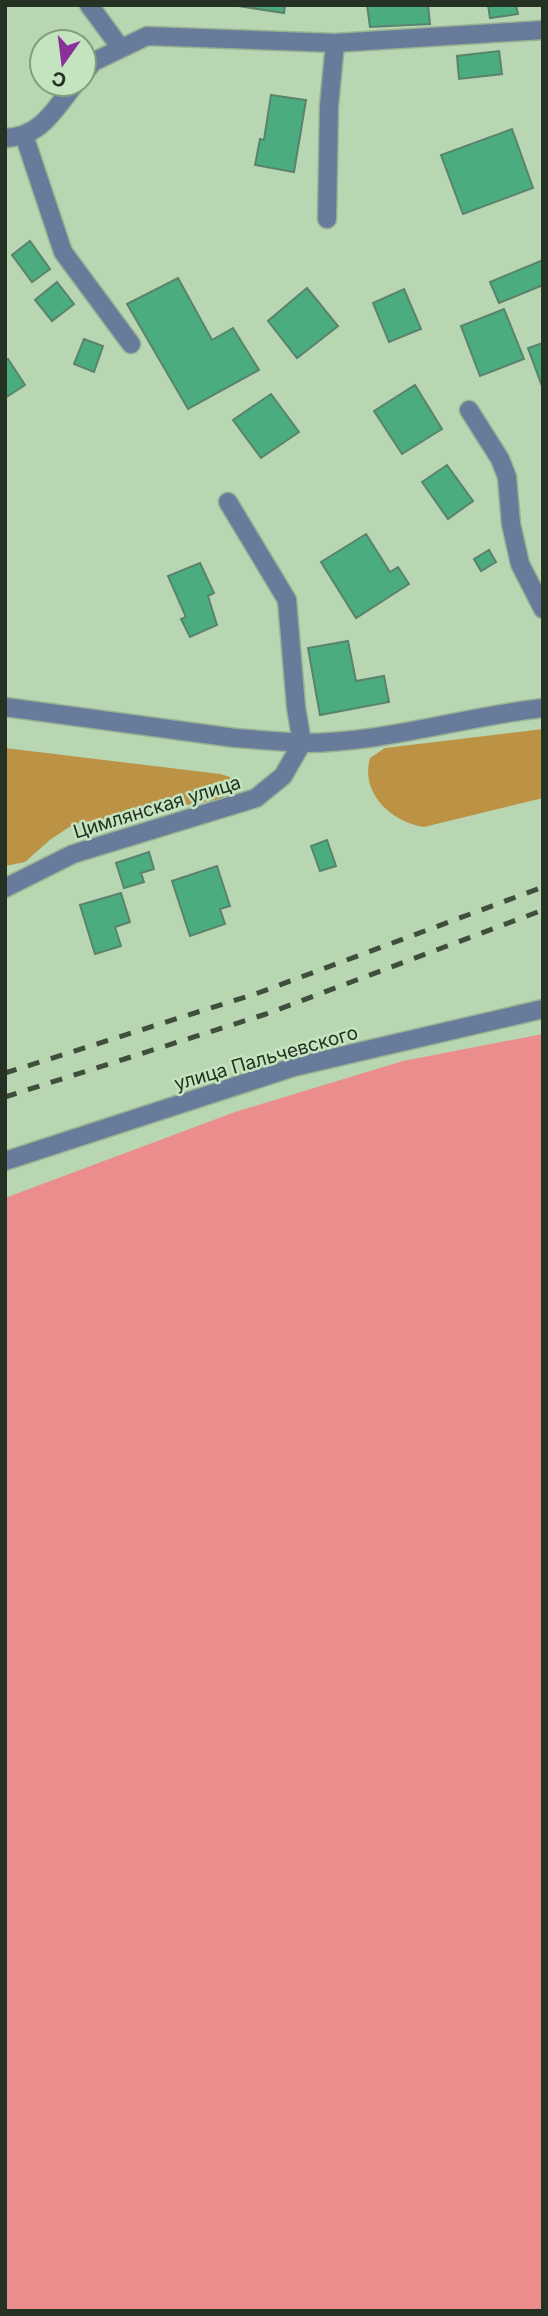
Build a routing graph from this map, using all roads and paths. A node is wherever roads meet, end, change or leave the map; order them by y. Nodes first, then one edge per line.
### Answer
1 (89, 5) edge
2 (543, 30) edge
3 (335, 43) junction
4 (120, 47) junction
5 (98, 59) edge
6 (64, 98) edge
7 (5, 138) edge
8 (25, 138) junction
9 (327, 219) dead end
10 (131, 344) dead end
11 (469, 410) dead end
12 (228, 502) dead end
13 (543, 609) edge
14 (5, 706) edge
15 (543, 708) edge
16 (302, 743) junction
17 (5, 888) edge
18 (543, 1009) edge
19 (5, 1161) edge

1 - 4 street
2 - 3 street
3 - 4 street
3 - 9 street
4 - 5 street
6 - 8 street
7 - 8 street
8 - 10 street
11 - 13 street
12 - 16 street
14 - 16 street
15 - 16 street
16 - 17 street, Цимлянская улица
18 - 19 street, улица Пальчевского

